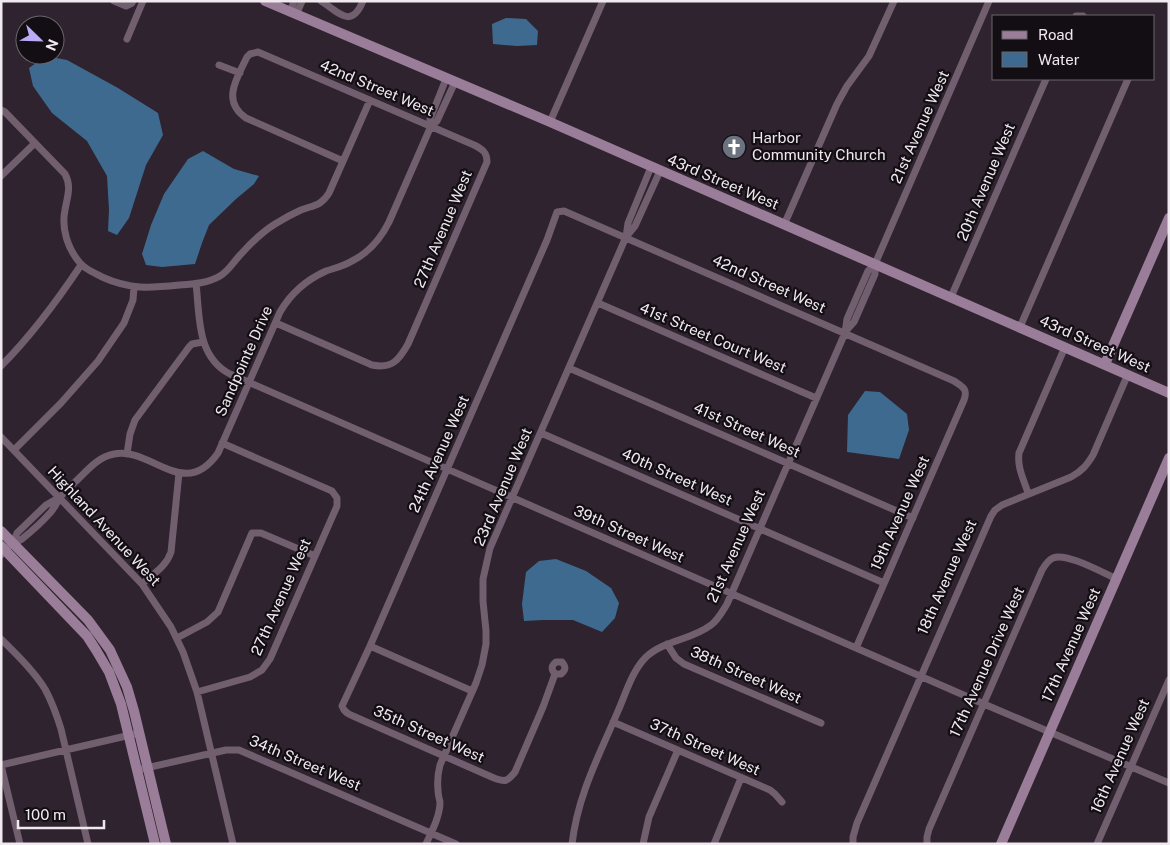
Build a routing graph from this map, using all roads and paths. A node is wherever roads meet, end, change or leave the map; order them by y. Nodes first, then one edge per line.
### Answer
1 (114, 1) edge
2 (265, 1) edge
3 (294, 1) edge
4 (302, 1) edge
5 (322, 1) edge
6 (363, 1) edge
7 (603, 1) edge
8 (894, 1) edge
9 (990, 1) edge
10 (132, 2) edge
11 (142, 3) edge
12 (293, 14) junction
13 (127, 39) dead end
14 (219, 65) dead end
15 (240, 73) junction
16 (1046, 80) edge
17 (1128, 80) edge
18 (450, 81) junction
19 (370, 100) junction
20 (1, 110) edge
21 (550, 122) junction
22 (431, 126) junction
23 (35, 143) junction
24 (486, 154) joint
25 (343, 161) junction
26 (655, 169) junction
27 (1, 176) edge
28 (560, 212) joint
29 (1169, 218) edge
30 (784, 225) junction
31 (626, 237) junction
32 (875, 264) junction
33 (81, 265) junction
34 (196, 284) junction
35 (134, 287) junction
36 (951, 297) junction
37 (598, 303) junction
38 (276, 323) junction
39 (1020, 327) junction
40 (845, 333) junction
41 (203, 342) junction
42 (1064, 347) junction
43 (1105, 364) junction
44 (1, 366) edge
45 (569, 368) junction
46 (1128, 374) junction
47 (248, 383) junction
48 (964, 389) joint
49 (1169, 393) edge
50 (816, 398) junction
51 (541, 433) junction
52 (1, 437) edge
53 (222, 443) junction
54 (14, 450) junction
55 (127, 454) junction
56 (1169, 458) edge
57 (788, 463) junction
58 (447, 469) junction
59 (180, 473) junction
60 (1028, 493) junction
61 (60, 497) junction
62 (512, 498) junction
63 (913, 518) junction
64 (759, 529) junction
65 (1, 531) edge
66 (5, 548) edge
67 (316, 556) junction
68 (1117, 579) junction
69 (884, 583) junction
70 (142, 584) junction
71 (731, 594) junction
72 (177, 638) junction
73 (1, 639) edge
74 (668, 644) junction
75 (370, 646) junction
76 (856, 648) junction
77 (555, 674) dead end
78 (920, 676) junction
79 (1169, 680) edge
80 (472, 691) junction
81 (196, 692) junction
82 (984, 704) junction
83 (343, 709) joint
84 (614, 722) junction
85 (821, 723) dead end
86 (1050, 733) junction
87 (134, 734) junction
88 (66, 750) junction
89 (678, 750) junction
90 (211, 754) junction
91 (444, 756) junction
92 (1, 765) edge
93 (1131, 767) junction
94 (143, 769) junction
95 (742, 778) junction
96 (1169, 783) edge
97 (782, 802) dead end
98 (431, 833) junction
99 (20, 844) edge
100 (88, 844) edge
101 (155, 844) edge
102 (166, 844) edge
103 (233, 844) edge
104 (426, 844) edge
105 (456, 844) edge
106 (572, 844) edge
107 (642, 844) edge
108 (714, 844) edge
109 (853, 844) edge
110 (927, 844) edge
111 (1001, 844) edge
112 (1097, 844) edge

1 - 10 street
2 - 12 street, 43rd Street West
3 - 12 street
4 - 12 street
5 - 6 street
7 - 21 street
8 - 30 street
9 - 32 street, 21st Avenue West
10 - 11 street
11 - 13 street
12 - 18 street, 43rd Street West
14 - 15 street
15 - 19 street, 42nd Street West
15 - 25 street
16 - 36 street, 20th Avenue West
17 - 39 street
18 - 21 street, 43rd Street West
18 - 22 street, Sandpointe Drive
19 - 22 street, 42nd Street West
19 - 25 street
20 - 23 street
21 - 26 street, 43rd Street West
22 - 24 street, 42nd Street West
22 - 38 street, Sandpointe Drive
23 - 27 street
23 - 33 street
24 - 38 street, 27th Avenue West
25 - 34 street
26 - 30 street, 43rd Street West
26 - 31 street, 23rd Avenue West
28 - 31 street, 42nd Street West
28 - 58 street, 24th Avenue West
29 - 43 street
30 - 32 street, 43rd Street West
31 - 37 street, 23rd Avenue West
31 - 40 street, 42nd Street West
32 - 36 street, 43rd Street West
32 - 40 street, 21st Avenue West
33 - 35 street
33 - 44 street
34 - 35 street
34 - 41 street, 39th Street West
35 - 54 street
36 - 39 street, 43rd Street West
37 - 45 street, 23rd Avenue West
37 - 50 street, 41st Street Court West
38 - 47 street, Sandpointe Drive
39 - 42 street, 43rd Street West
40 - 48 street, 42nd Street West
40 - 50 street, 21st Avenue West
41 - 47 street, 39th Street West
41 - 55 street
42 - 43 street, 43rd Street West
42 - 60 street
43 - 46 street, 43rd Street West
45 - 51 street, 23rd Avenue West
45 - 57 street, 41st Street West
46 - 49 street, 43rd Street West
46 - 60 street, 18th Avenue West
47 - 53 street, Sandpointe Drive
47 - 58 street, 39th Street West
48 - 63 street, 19th Avenue West
50 - 57 street, 21st Avenue West
51 - 62 street, 23rd Avenue West
51 - 64 street, 40th Street West
52 - 54 street, Highland Avenue West
53 - 59 street, Sandpointe Drive
53 - 67 street, 27th Avenue West
54 - 61 street, Highland Avenue West
55 - 59 street
55 - 61 street
56 - 68 street, 17th Avenue West
57 - 63 street, 41st Street West
57 - 64 street, 21st Avenue West
58 - 62 street, 39th Street West
58 - 75 street, 24th Avenue West
59 - 70 street
60 - 78 street, 18th Avenue West
61 - 66 street
61 - 70 street, Highland Avenue West
62 - 71 street, 39th Street West
62 - 80 street, 23rd Avenue West
63 - 69 street, 19th Avenue West
64 - 69 street, 40th Street West
64 - 71 street, 21st Avenue West
65 - 66 street
66 - 87 street
67 - 72 street
67 - 81 street, 27th Avenue West
68 - 82 street, 17th Avenue Drive West
68 - 86 street, 17th Avenue West
69 - 76 street, 19th Avenue West
70 - 72 street, Highland Avenue West
71 - 74 street, 21st Avenue West
71 - 76 street, 39th Street West
72 - 81 street, Highland Avenue West
73 - 88 street
74 - 84 street, 21st Avenue West
74 - 85 street, 38th Street West
75 - 80 street
75 - 83 street, 24th Avenue West
76 - 78 street, 39th Street West
77 - 91 street, 35th Street West
78 - 82 street, 39th Street West
78 - 109 street, 18th Avenue West
79 - 93 street, 16th Avenue West
80 - 91 street, 23rd Avenue West
81 - 90 street, Highland Avenue West
82 - 86 street, 39th Street West
82 - 110 street, 17th Avenue Drive West
83 - 91 street, 35th Street West
84 - 89 street, 37th Street West
84 - 106 street, 21st Avenue West
86 - 93 street, 39th Street West
86 - 111 street, 17th Avenue West
87 - 88 street
87 - 94 street
88 - 92 street
88 - 100 street
89 - 95 street, 37th Street West
89 - 107 street
90 - 94 street, 34th Street West
90 - 98 street, 34th Street West
90 - 103 street, Highland Avenue West
91 - 98 street, 23rd Avenue West
92 - 99 street
93 - 96 street, 39th Street West
93 - 112 street, 16th Avenue West
94 - 101 street
94 - 102 street
95 - 97 street, 37th Street West
95 - 108 street
98 - 104 street, 23rd Avenue West
98 - 105 street, 34th Street West

